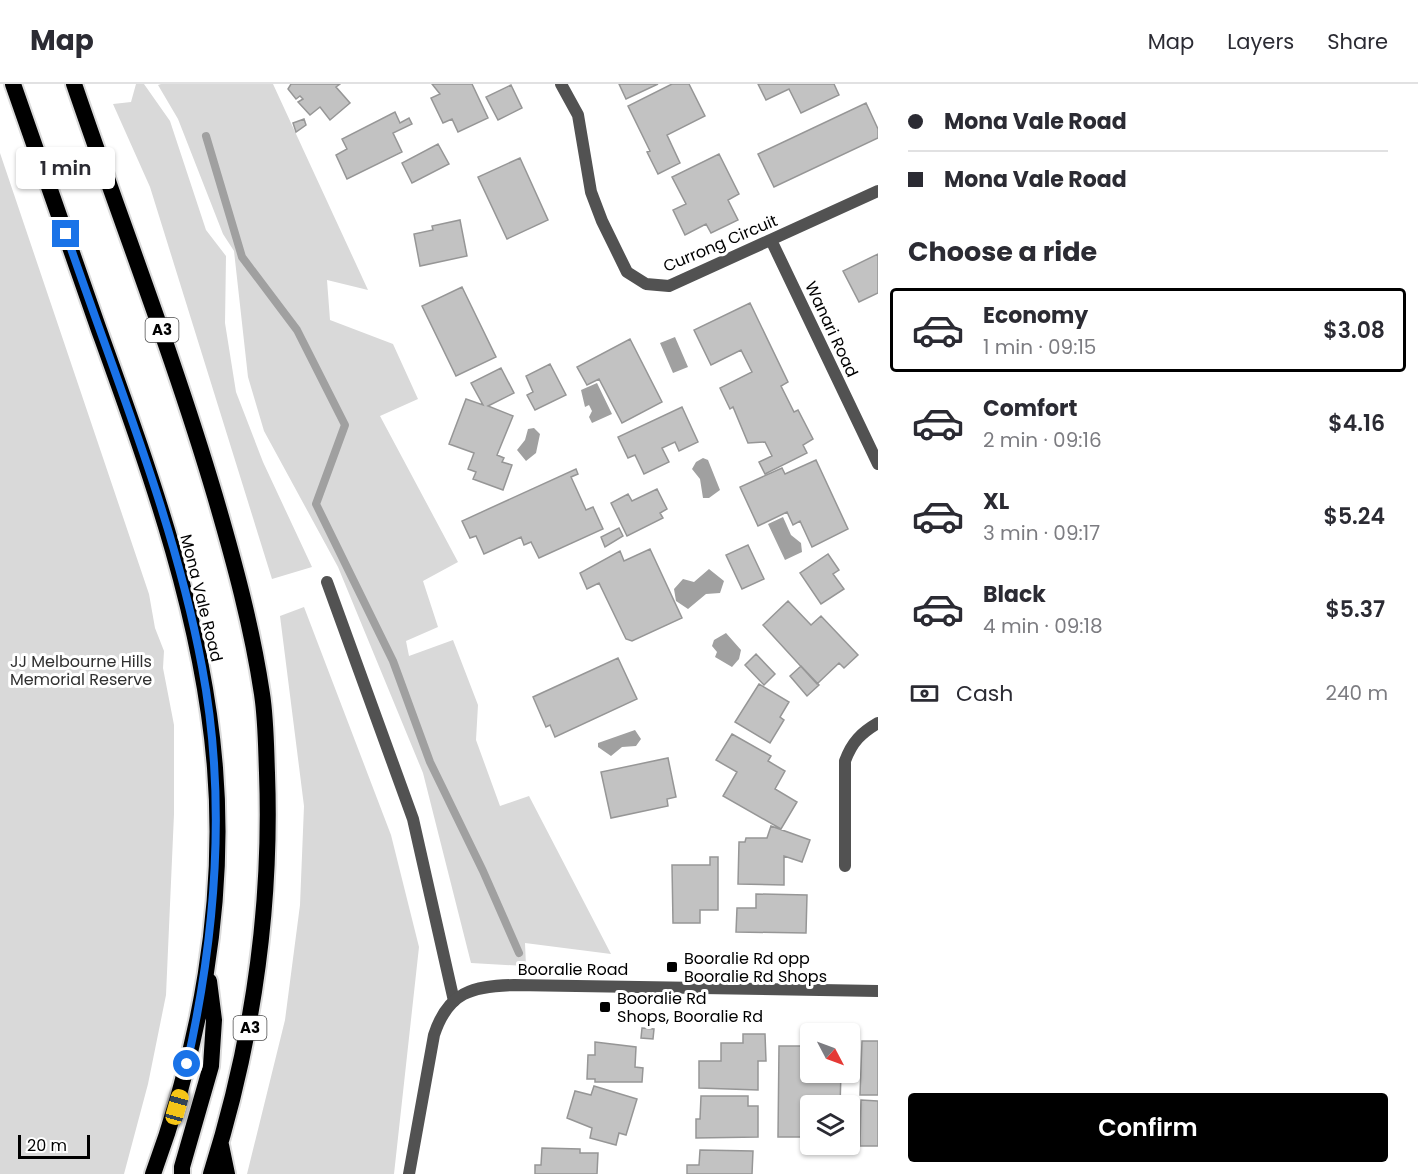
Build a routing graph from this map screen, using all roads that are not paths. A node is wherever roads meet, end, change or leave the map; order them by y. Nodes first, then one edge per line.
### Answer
1 (74, 84) edge
2 (561, 84) edge
3 (14, 86) edge
4 (878, 191) edge
5 (771, 240) junction
6 (878, 464) edge
7 (327, 582) dead end
8 (878, 723) edge
9 (845, 866) dead end
10 (206, 960) junction
11 (878, 991) edge
12 (453, 1001) junction
13 (220, 1144) junction
14 (153, 1174) edge
15 (182, 1174) edge
16 (211, 1174) edge
17 (227, 1174) edge
18 (409, 1174) edge

1 - 13 highway, A3
2 - 5 street, Currong Circuit
3 - 10 highway, Mona Vale Road
4 - 5 street, Currong Circuit
5 - 6 street, Wanari Road
7 - 12 street
8 - 9 street
10 - 14 highway, Mona Vale Road
10 - 15 highway
11 - 12 street, Booralie Road
12 - 18 street, Booralie Road
13 - 16 highway, A3
13 - 17 highway

